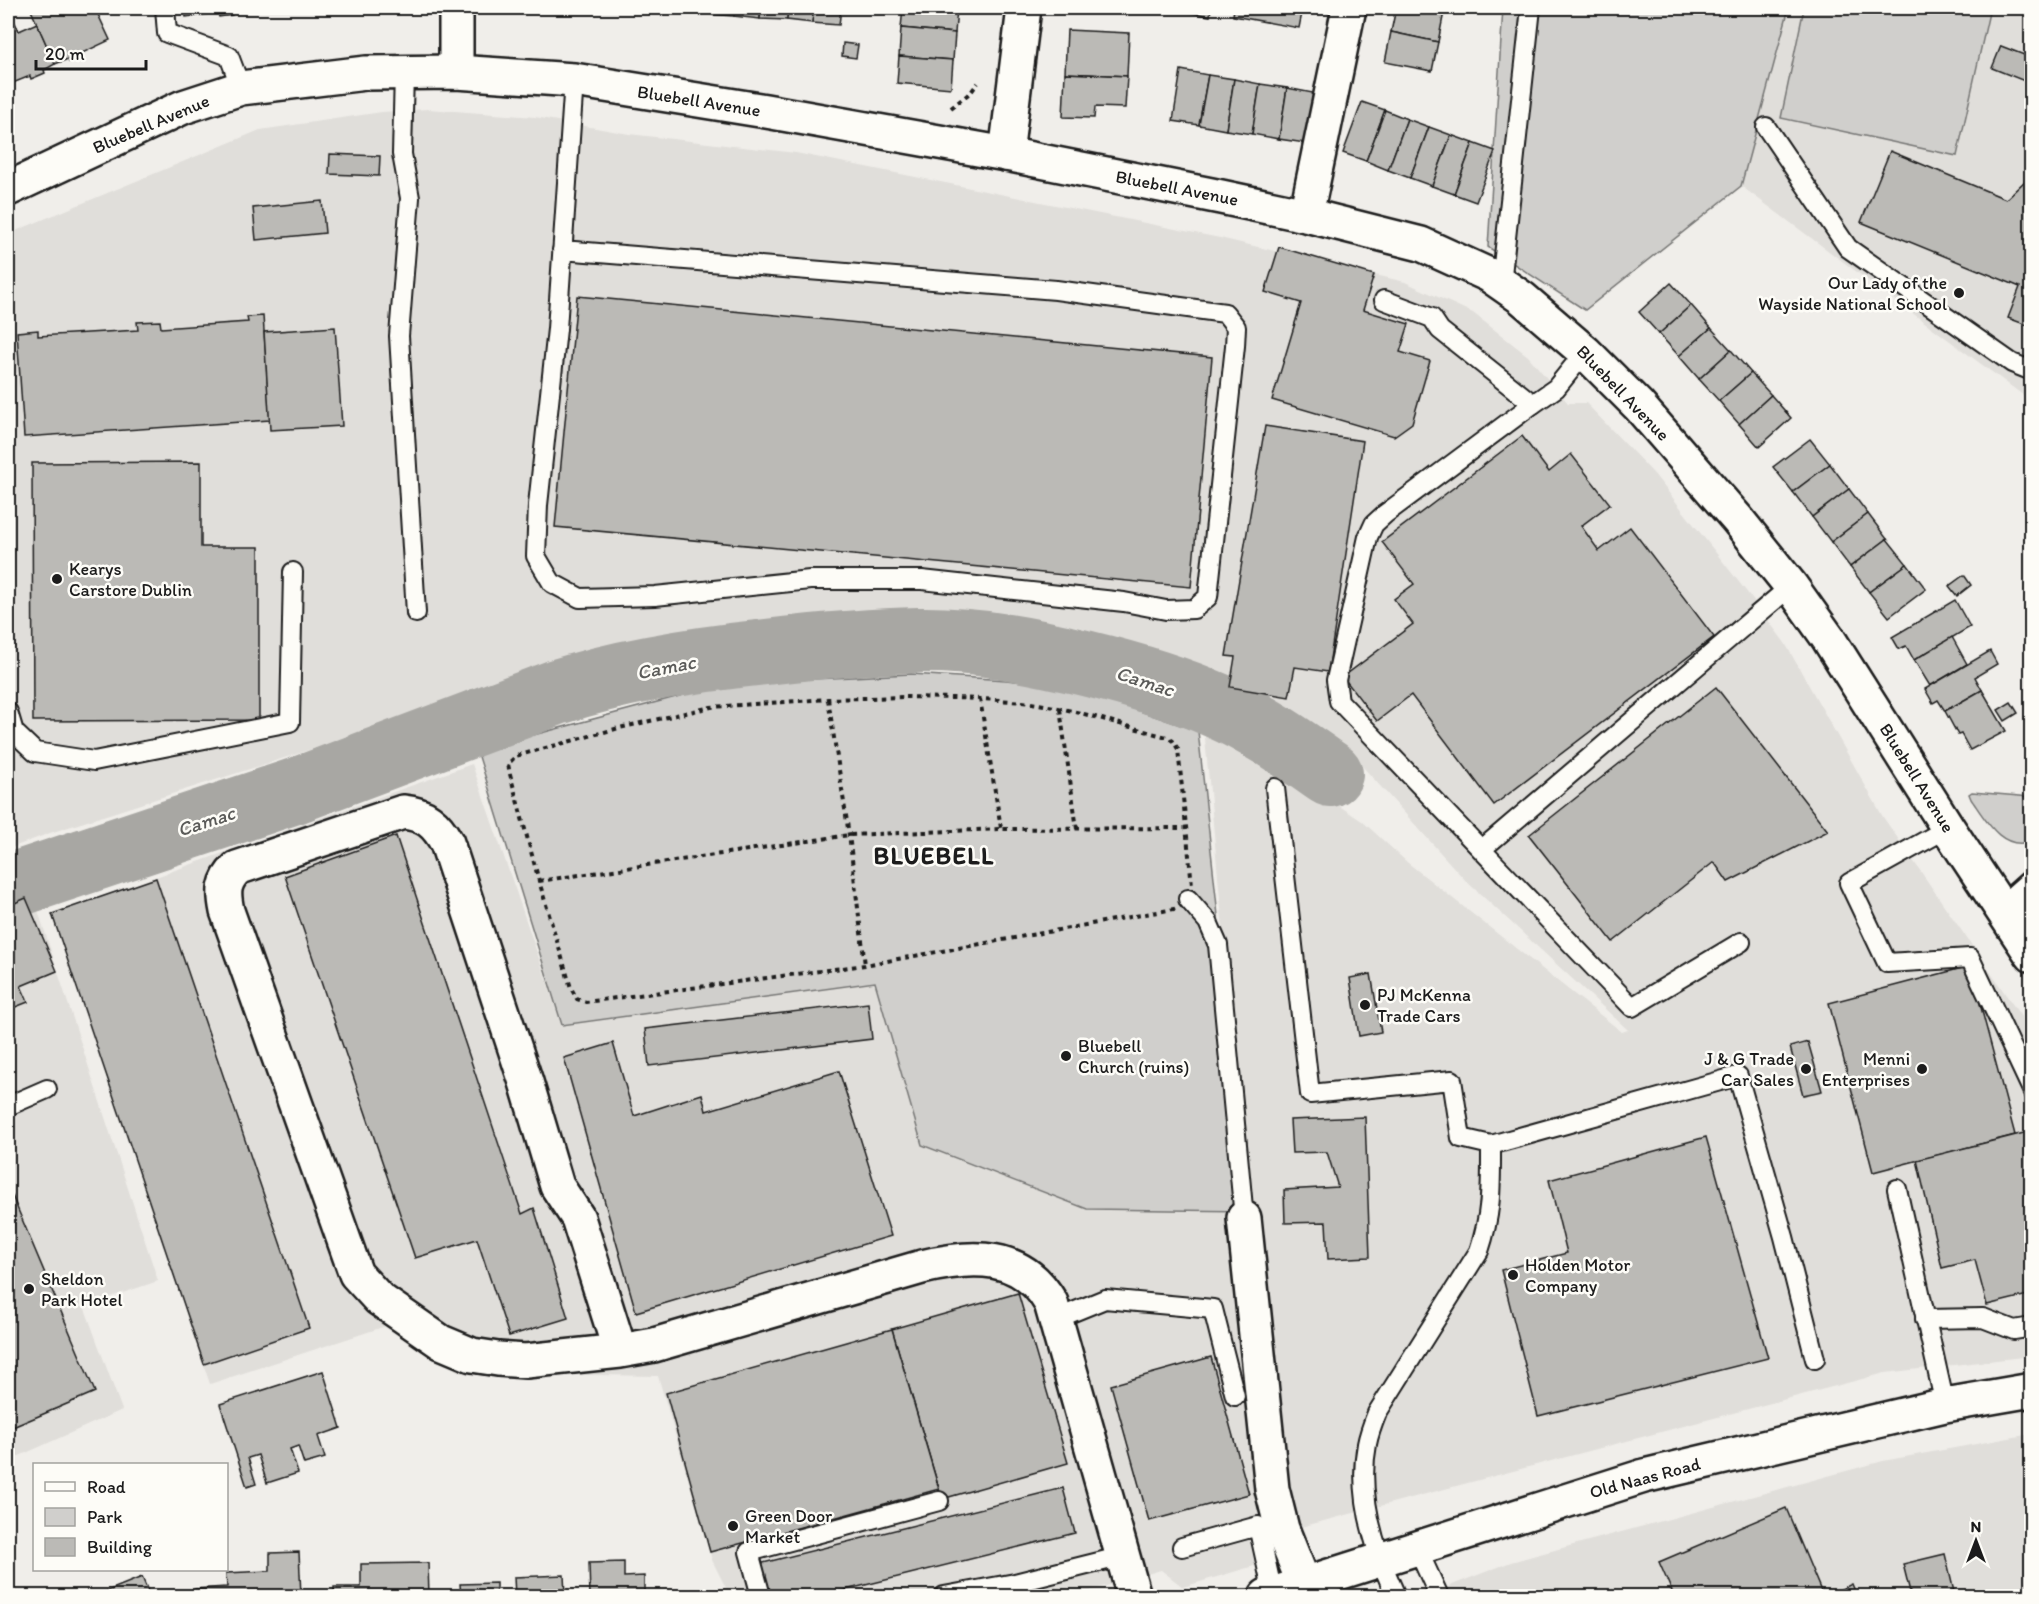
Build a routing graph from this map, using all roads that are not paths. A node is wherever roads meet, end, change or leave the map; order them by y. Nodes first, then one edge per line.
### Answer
1 (165, 8) edge
2 (456, 8) edge
3 (1024, 8) edge
4 (1349, 8) edge
5 (1531, 8) edge
6 (404, 72) junction
7 (456, 72) junction
8 (574, 81) junction
9 (241, 88) junction
10 (1766, 127) dead end
11 (1006, 154) junction
12 (8, 189) edge
13 (1306, 214) junction
14 (562, 250) junction
15 (1501, 284) junction
16 (1384, 300) dead end
17 (1585, 352) junction
18 (2031, 371) edge
19 (1533, 404) junction
20 (293, 572) dead end
21 (1791, 586) junction
22 (416, 613) dead end
23 (8, 712) edge
24 (1275, 788) dead end
25 (1948, 828) junction
26 (1482, 849) junction
27 (2031, 888) edge
28 (1188, 899) road end
29 (2005, 912) junction
30 (1741, 942) dead end
31 (2031, 955) edge
32 (47, 1089) dead end
33 (2031, 1090) edge
34 (8, 1106) edge
35 (1491, 1145) junction
36 (1897, 1189) dead end
37 (1244, 1218) joint
38 (1056, 1319) junction
39 (1925, 1319) junction
40 (2031, 1327) edge
41 (620, 1352) junction
42 (1815, 1359) dead end
43 (2031, 1390) edge
44 (1235, 1396) dead end
45 (1945, 1405) junction
46 (939, 1501) dead end
47 (1182, 1547) dead end
48 (1417, 1548) junction
49 (1123, 1556) junction
50 (1379, 1560) junction
51 (1281, 1592) edge
52 (761, 1596) edge
53 (944, 1596) edge
54 (1134, 1596) edge
55 (1396, 1596) edge
56 (1439, 1596) edge

1 - 9 lane
2 - 7 street
3 - 11 street
4 - 13 street
5 - 15 lane
6 - 7 street, Bluebell Avenue
6 - 9 street, Bluebell Avenue
6 - 22 lane
7 - 8 street, Bluebell Avenue
8 - 11 street, Bluebell Avenue
8 - 14 lane
9 - 12 street, Bluebell Avenue
10 - 18 lane
11 - 13 street, Bluebell Avenue
13 - 15 street, Bluebell Avenue
14 - 14 lane
15 - 17 street, Bluebell Avenue
16 - 19 lane
17 - 19 lane
17 - 21 street, Bluebell Avenue
19 - 26 lane
20 - 23 lane
21 - 25 street, Bluebell Avenue
21 - 26 lane
24 - 35 lane
25 - 29 street, Bluebell Avenue
25 - 33 lane
26 - 30 lane
27 - 29 street
28 - 37 lane
29 - 31 street, Bluebell Avenue
32 - 34 lane
35 - 42 lane
35 - 50 lane
36 - 39 lane
37 - 51 street
38 - 41 street
38 - 44 lane
38 - 49 street
39 - 40 lane
39 - 45 lane
41 - 41 street
43 - 45 street, Old Naas Road
45 - 48 street, Old Naas Road
46 - 52 lane
47 - 51 lane
48 - 50 street, Old Naas Road
48 - 56 lane
49 - 53 lane
49 - 54 street
50 - 51 street, Old Naas Road
50 - 55 lane

